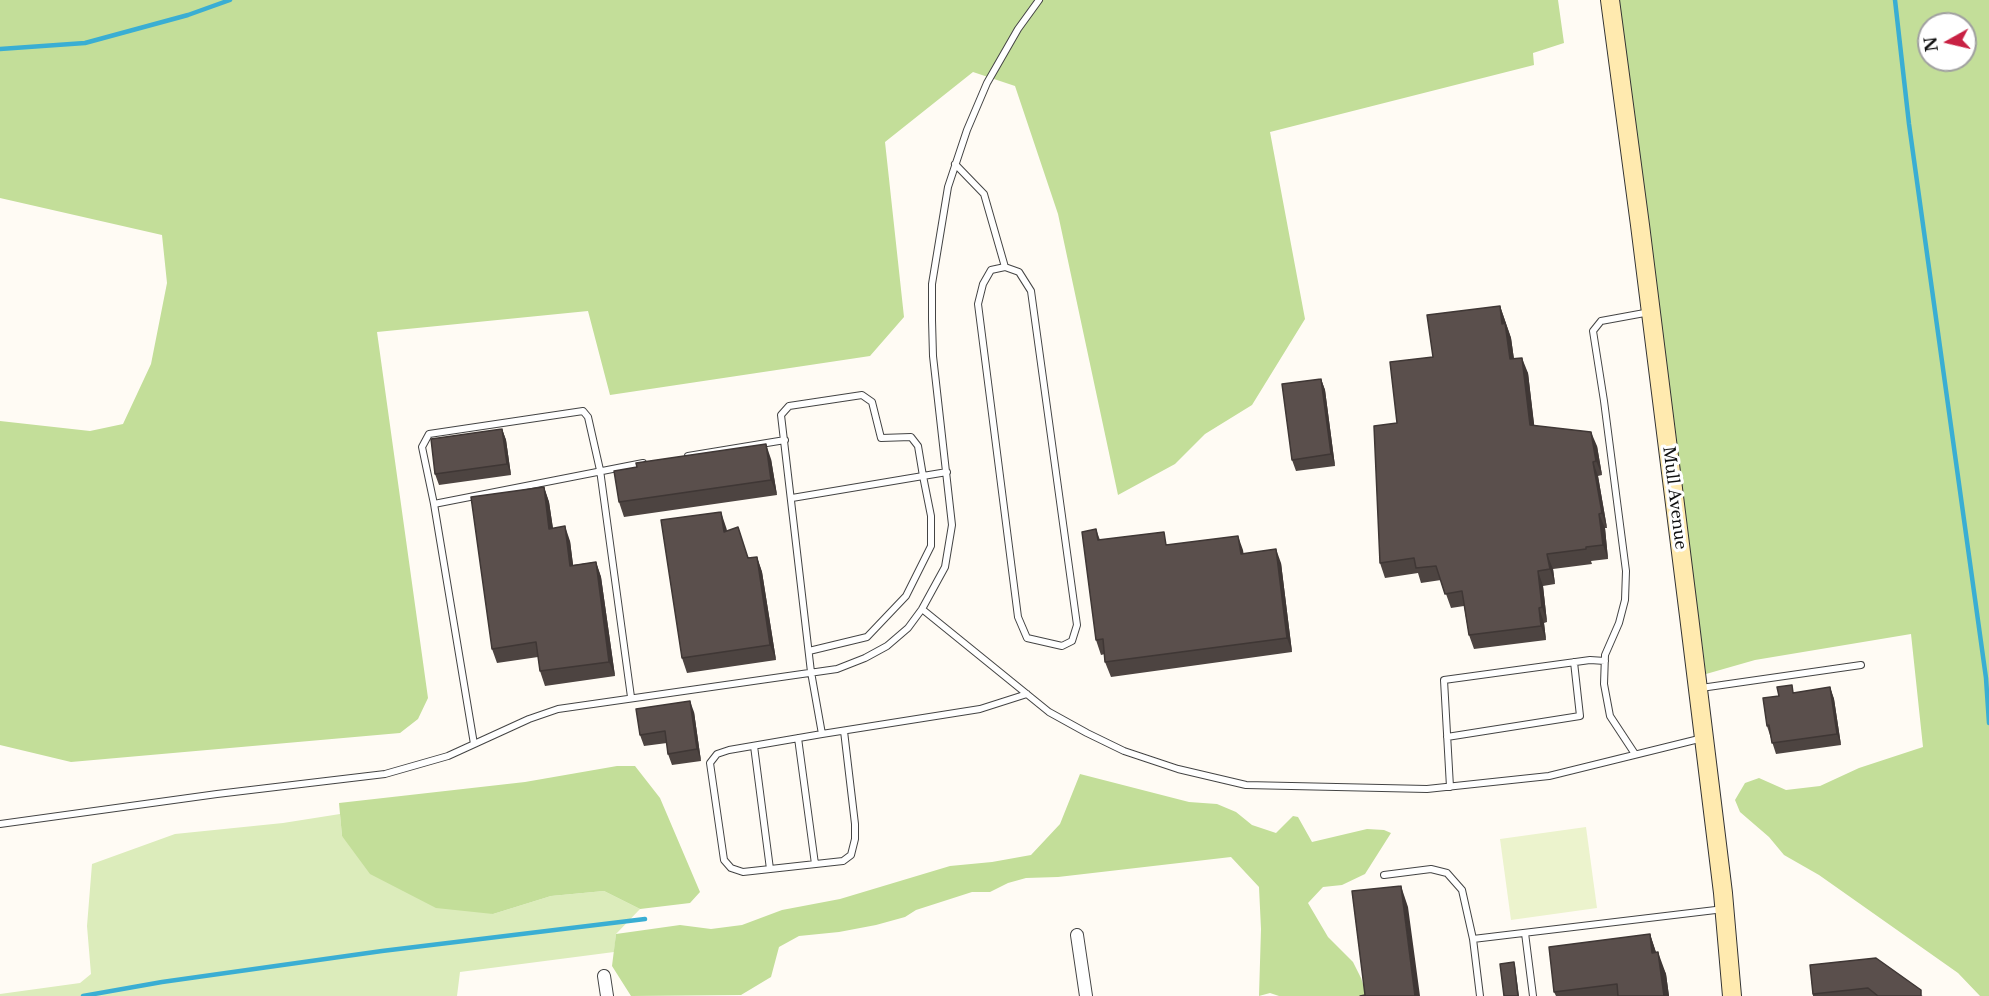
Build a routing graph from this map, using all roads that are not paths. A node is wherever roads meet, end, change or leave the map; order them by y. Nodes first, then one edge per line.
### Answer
1 (1039, 0) edge
2 (1610, 0) edge
3 (955, 164) junction
4 (1005, 267) junction
5 (1651, 312) junction
6 (784, 440) junction
7 (681, 457) edge
8 (646, 462) edge
9 (600, 470) junction
10 (947, 472) junction
11 (923, 476) junction
12 (792, 498) junction
13 (434, 504) junction
14 (922, 609) junction
15 (809, 651) junction
16 (1605, 661) junction
17 (1574, 662) junction
18 (1861, 665) dead end
19 (811, 672) junction
20 (1697, 688) junction
21 (1027, 694) junction
22 (631, 698) junction
23 (843, 731) junction
24 (822, 734) junction
25 (1447, 736) junction
26 (798, 738) junction
27 (1703, 738) junction
28 (474, 744) junction
29 (753, 746) junction
30 (1635, 754) junction
31 (1450, 787) junction
32 (0, 824) edge
33 (815, 864) junction
34 (770, 869) junction
35 (1384, 875) dead end
36 (1724, 909) junction
37 (1525, 933) junction
38 (1077, 935) dead end
39 (1473, 939) junction
40 (603, 976) dead end
41 (607, 996) edge
42 (1086, 996) edge
43 (1480, 996) edge
44 (1533, 996) edge
45 (1732, 996) edge

1 - 3 lane
2 - 5 street, Mull Avenue
3 - 4 lane
3 - 10 lane
4 - 4 lane
5 - 16 lane
5 - 20 street, Mull Avenue
6 - 7 lane
6 - 11 lane
6 - 12 lane
8 - 9 lane
9 - 13 lane
9 - 13 lane
9 - 22 lane
10 - 11 lane
10 - 14 lane
11 - 12 lane
11 - 15 lane
12 - 15 lane
13 - 28 lane
14 - 19 lane
14 - 21 lane
15 - 19 lane
16 - 17 lane
16 - 30 lane
17 - 25 lane
17 - 25 lane
18 - 20 lane
19 - 22 lane
19 - 24 lane
20 - 27 street, Mull Avenue
21 - 23 lane
21 - 31 lane
22 - 28 lane
23 - 24 lane
23 - 33 lane
24 - 26 lane
25 - 31 lane
26 - 29 lane
26 - 33 lane
27 - 30 lane
27 - 36 street, Mull Avenue
28 - 32 lane
29 - 34 lane
29 - 34 lane
30 - 31 lane
33 - 34 lane
35 - 39 lane
36 - 37 lane
36 - 45 street, Mull Avenue
37 - 39 lane
37 - 44 lane
38 - 42 street
39 - 43 lane
40 - 41 street

